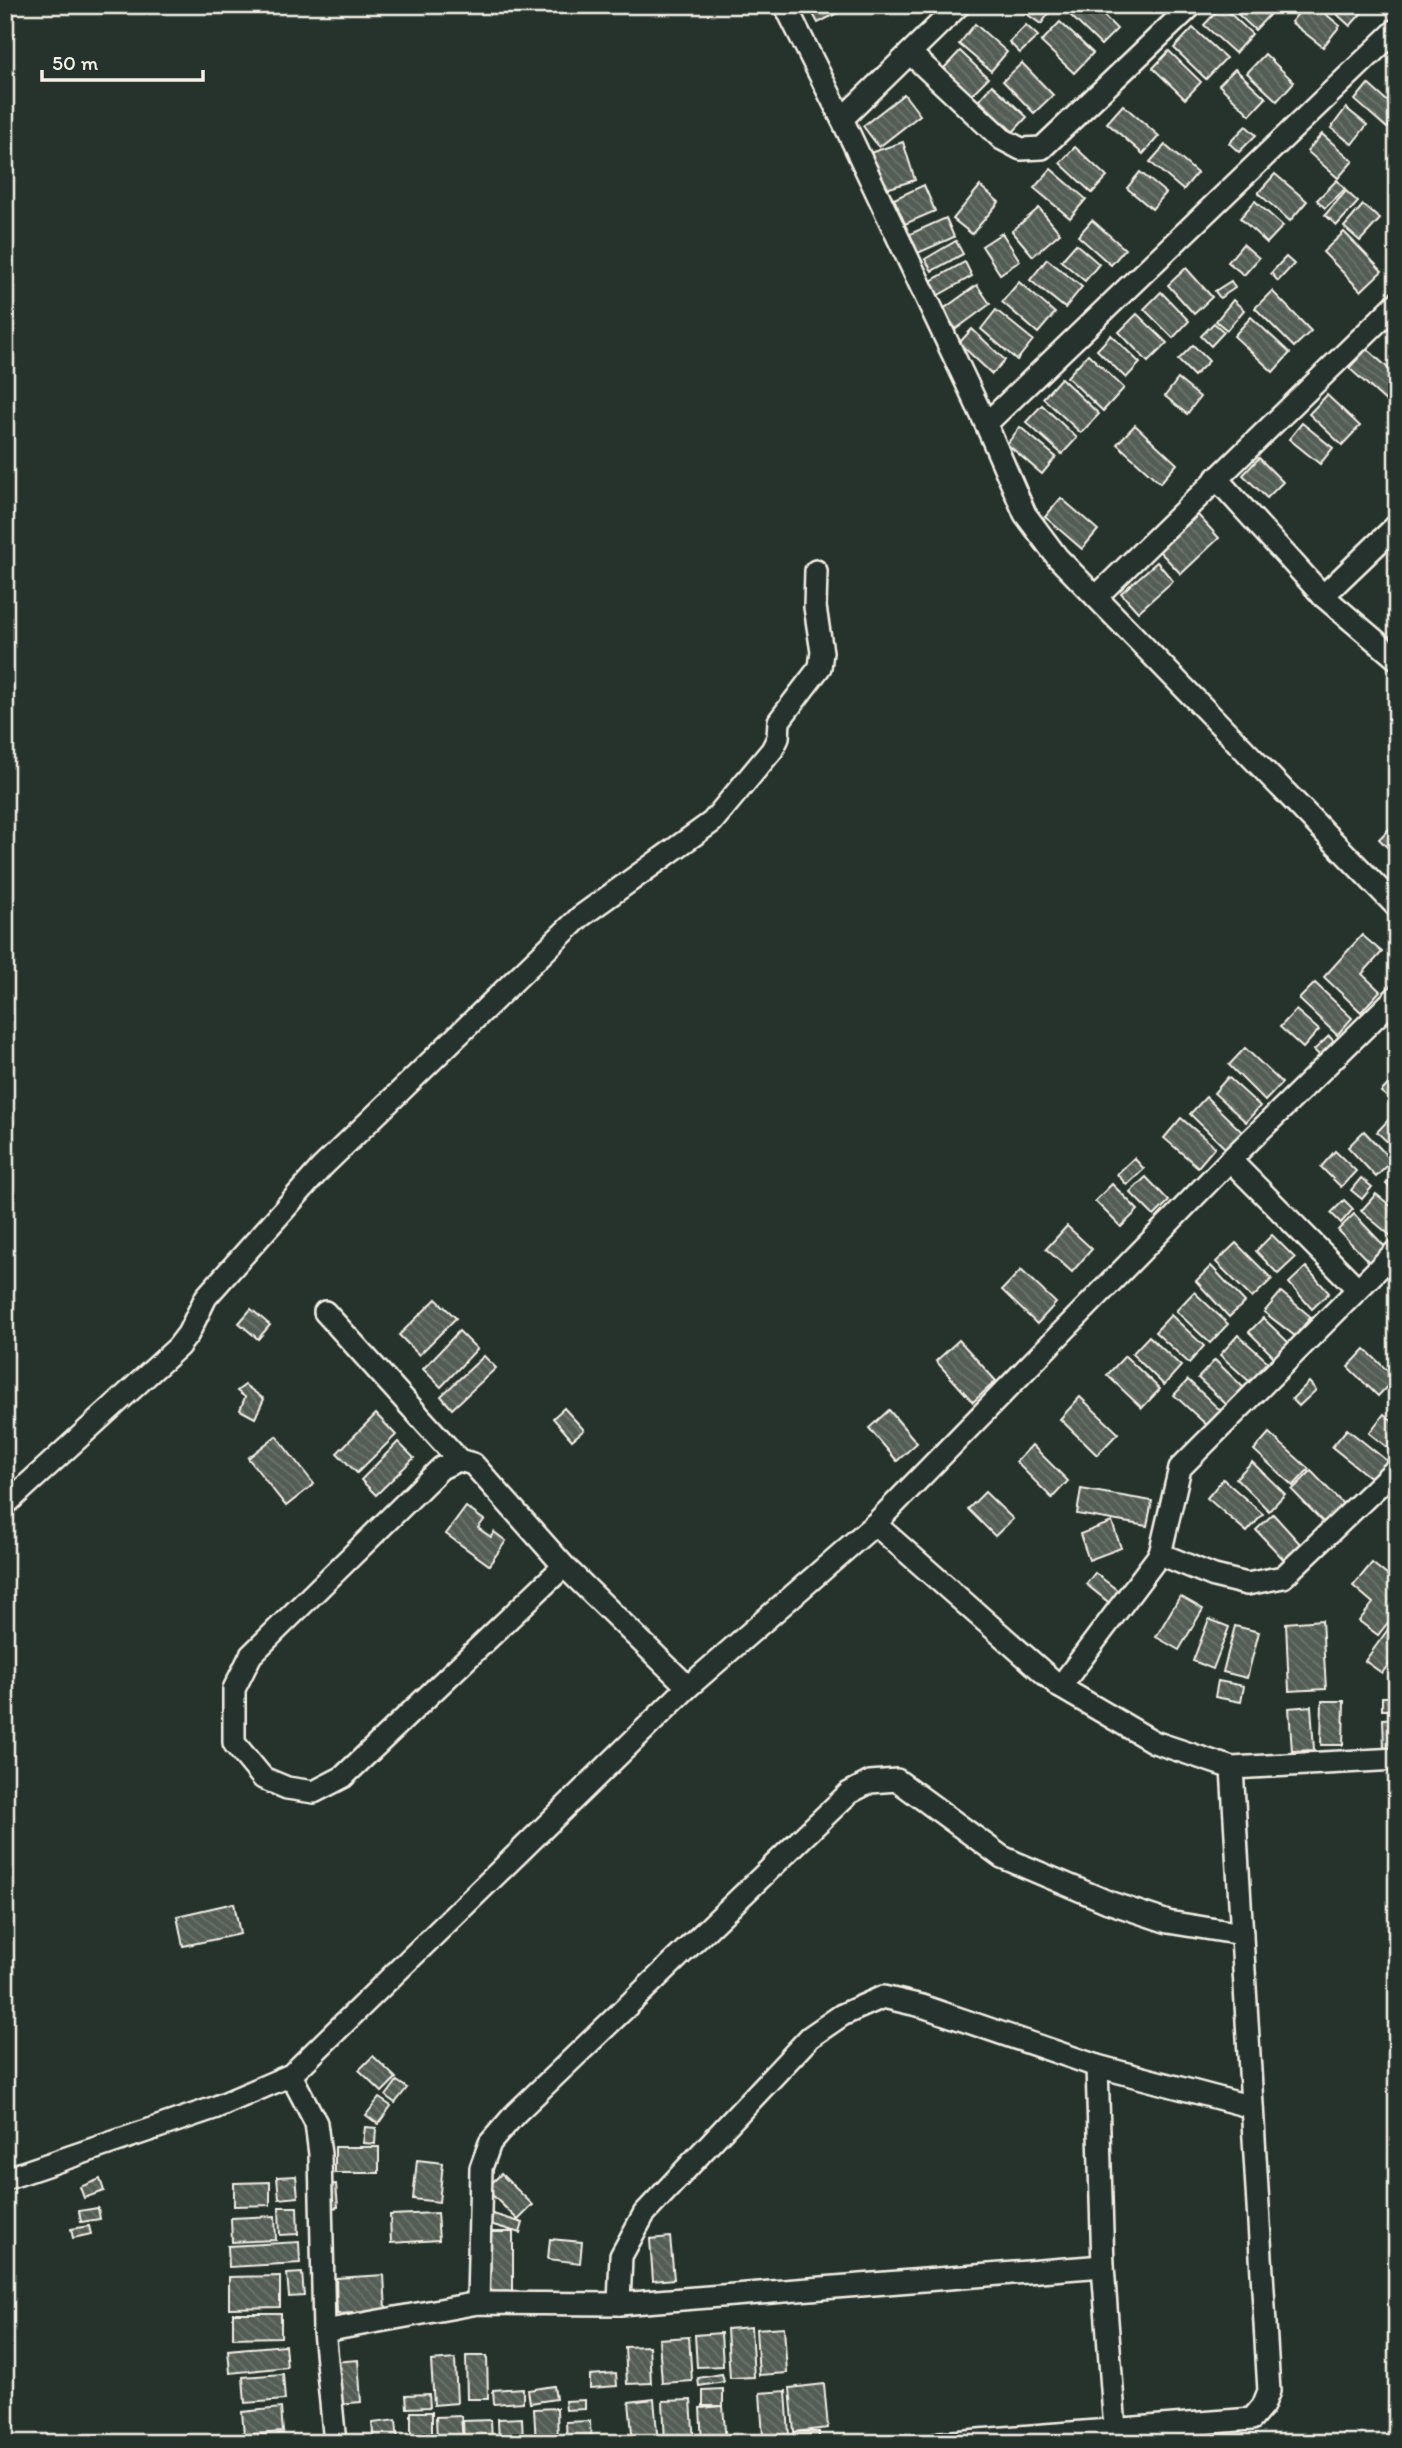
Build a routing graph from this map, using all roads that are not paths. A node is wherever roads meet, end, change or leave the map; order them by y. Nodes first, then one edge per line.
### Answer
1 (785, 5) edge
2 (959, 5) edge
3 (1192, 5) edge
4 (1397, 29) edge
5 (910, 53) junction
6 (842, 119) junction
7 (1397, 303) edge
8 (986, 424) junction
9 (1216, 478) junction
10 (1397, 525) edge
11 (816, 571) dead end
12 (1323, 596) junction
13 (1097, 597) junction
14 (1397, 659) edge
15 (1397, 907) edge
16 (1397, 996) edge
17 (1230, 1160) junction
18 (1397, 1250) edge
19 (1357, 1289) junction
20 (325, 1312) dead end
21 (459, 1460) junction
22 (1397, 1468) edge
23 (5, 1505) edge
24 (875, 1524) junction
25 (1160, 1554) junction
26 (564, 1566) junction
27 (688, 1687) junction
28 (1060, 1687) junction
29 (1397, 1759) edge
30 (1232, 1769) junction
31 (1242, 1934) junction
32 (1097, 2066) junction
33 (291, 2075) junction
34 (1252, 2107) junction
35 (5, 2179) edge
36 (1103, 2266) junction
37 (478, 2303) junction
38 (619, 2304) junction
39 (324, 2331) junction
40 (1115, 2430) junction
41 (335, 2443) edge
42 (940, 2443) edge

1 - 6 street
2 - 5 street
3 - 5 street
4 - 8 street
5 - 6 street
6 - 8 street
7 - 9 street
8 - 13 street
9 - 12 street
9 - 13 street
10 - 12 street
11 - 23 street
12 - 14 street
13 - 15 street
16 - 17 street
17 - 19 street
17 - 24 street
18 - 19 street
19 - 25 street
20 - 21 street
21 - 26 street
21 - 26 street
22 - 25 street
24 - 27 street
24 - 28 street
25 - 28 street
26 - 27 street
27 - 33 street
28 - 30 street
29 - 30 street
30 - 31 street
31 - 34 street
31 - 37 street
32 - 34 street
32 - 36 street
32 - 38 street
33 - 35 street
33 - 39 street
34 - 40 street
36 - 38 street
36 - 40 street
37 - 38 street
37 - 39 street
39 - 41 street
40 - 42 street

